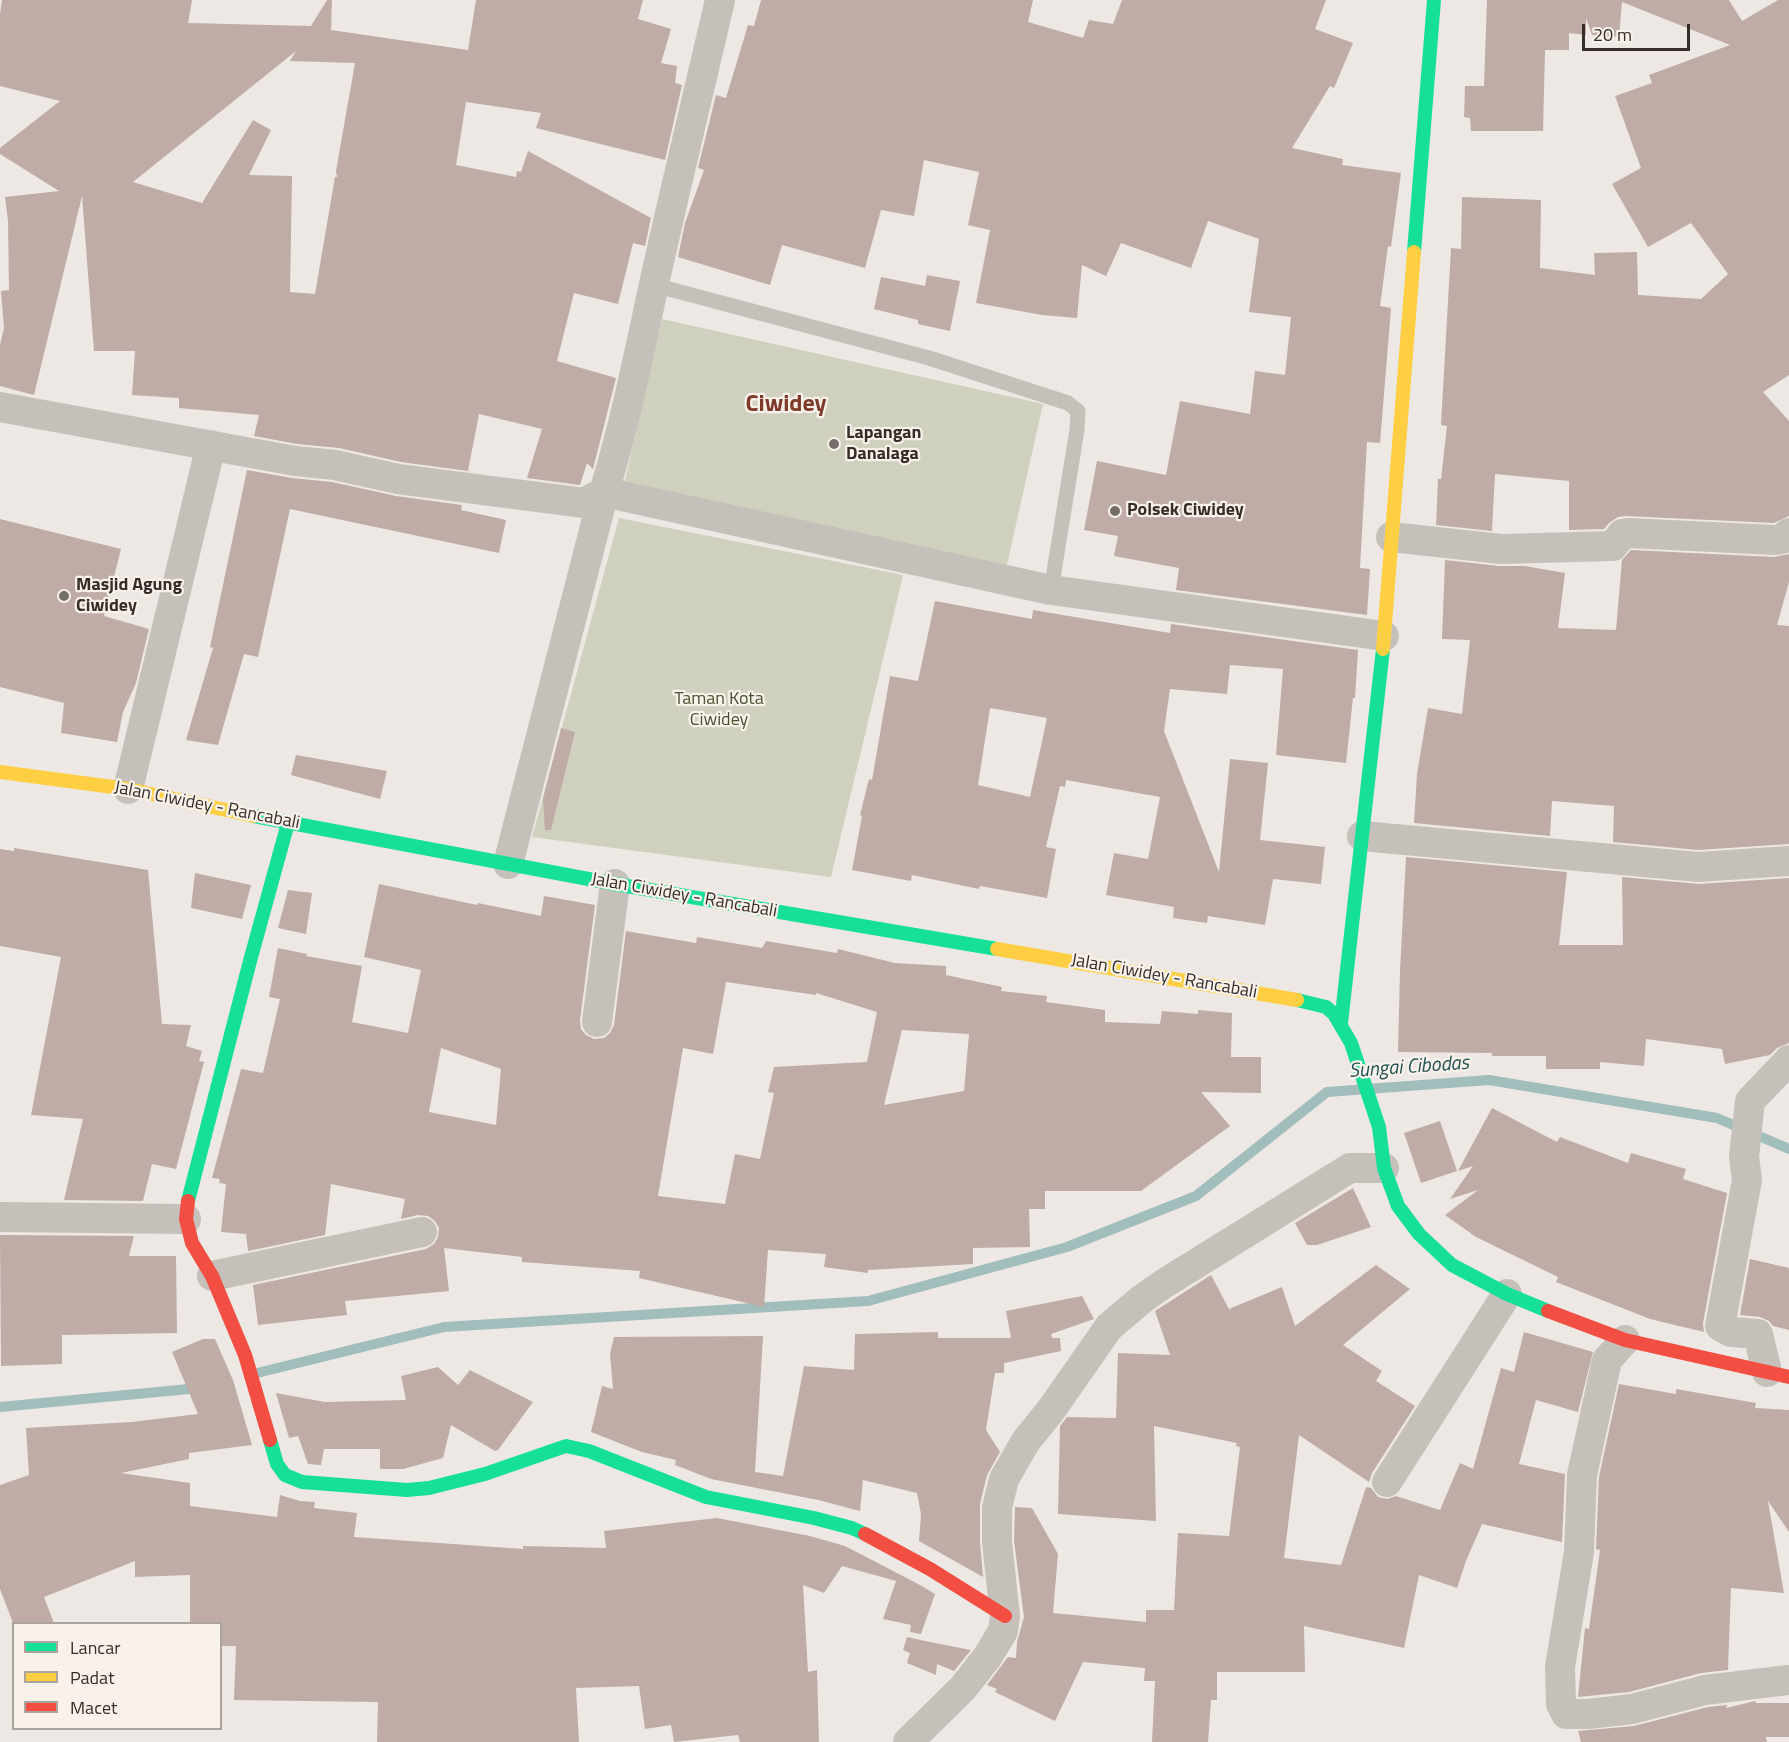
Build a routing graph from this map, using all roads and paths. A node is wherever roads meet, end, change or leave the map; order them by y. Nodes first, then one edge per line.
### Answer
1 (720, 0) edge
2 (1434, 0) edge
3 (654, 285) junction
4 (0, 407) edge
5 (211, 445) junction
6 (604, 492) junction
7 (1789, 534) edge
8 (1391, 537) junction
9 (1051, 590) junction
10 (1384, 636) junction
11 (0, 772) edge
12 (128, 789) junction
13 (288, 823) junction
14 (1362, 836) junction
15 (1789, 861) edge
16 (508, 864) junction
17 (615, 884) junction
18 (597, 1022) dead end
19 (1341, 1023) junction
20 (1789, 1060) edge
21 (1384, 1168) junction
22 (0, 1217) edge
23 (186, 1220) junction
24 (422, 1232) dead end
25 (212, 1276) junction
26 (1507, 1294) junction
27 (1625, 1340) junction
28 (1778, 1375) edge
29 (1387, 1482) dead end
30 (1005, 1616) junction
31 (1789, 1680) edge
32 (908, 1742) edge

1 - 3 street
2 - 8 main road
3 - 6 street
3 - 9 lane
4 - 5 street
5 - 6 street
5 - 12 street
6 - 9 street
6 - 16 street
7 - 8 street
8 - 10 main road
9 - 10 street
10 - 14 main road
11 - 12 main road, Jalan Ciwidey - Rancabali
12 - 13 main road, Jalan Ciwidey - Rancabali
13 - 16 main road, Jalan Ciwidey - Rancabali
13 - 23 main road
14 - 15 street
14 - 19 main road
16 - 17 main road, Jalan Ciwidey - Rancabali
17 - 18 street
17 - 19 main road, Jalan Ciwidey - Rancabali
19 - 21 main road, Jalan Ciwidey - Rancabali
20 - 28 street
21 - 26 main road, Jalan Ciwidey - Rancabali
21 - 30 street
22 - 23 street
23 - 25 main road
24 - 25 street
25 - 30 main road
26 - 27 main road, Jalan Ciwidey - Rancabali
26 - 29 street
27 - 28 main road, Jalan Ciwidey - Rancabali
27 - 31 street
30 - 32 street

